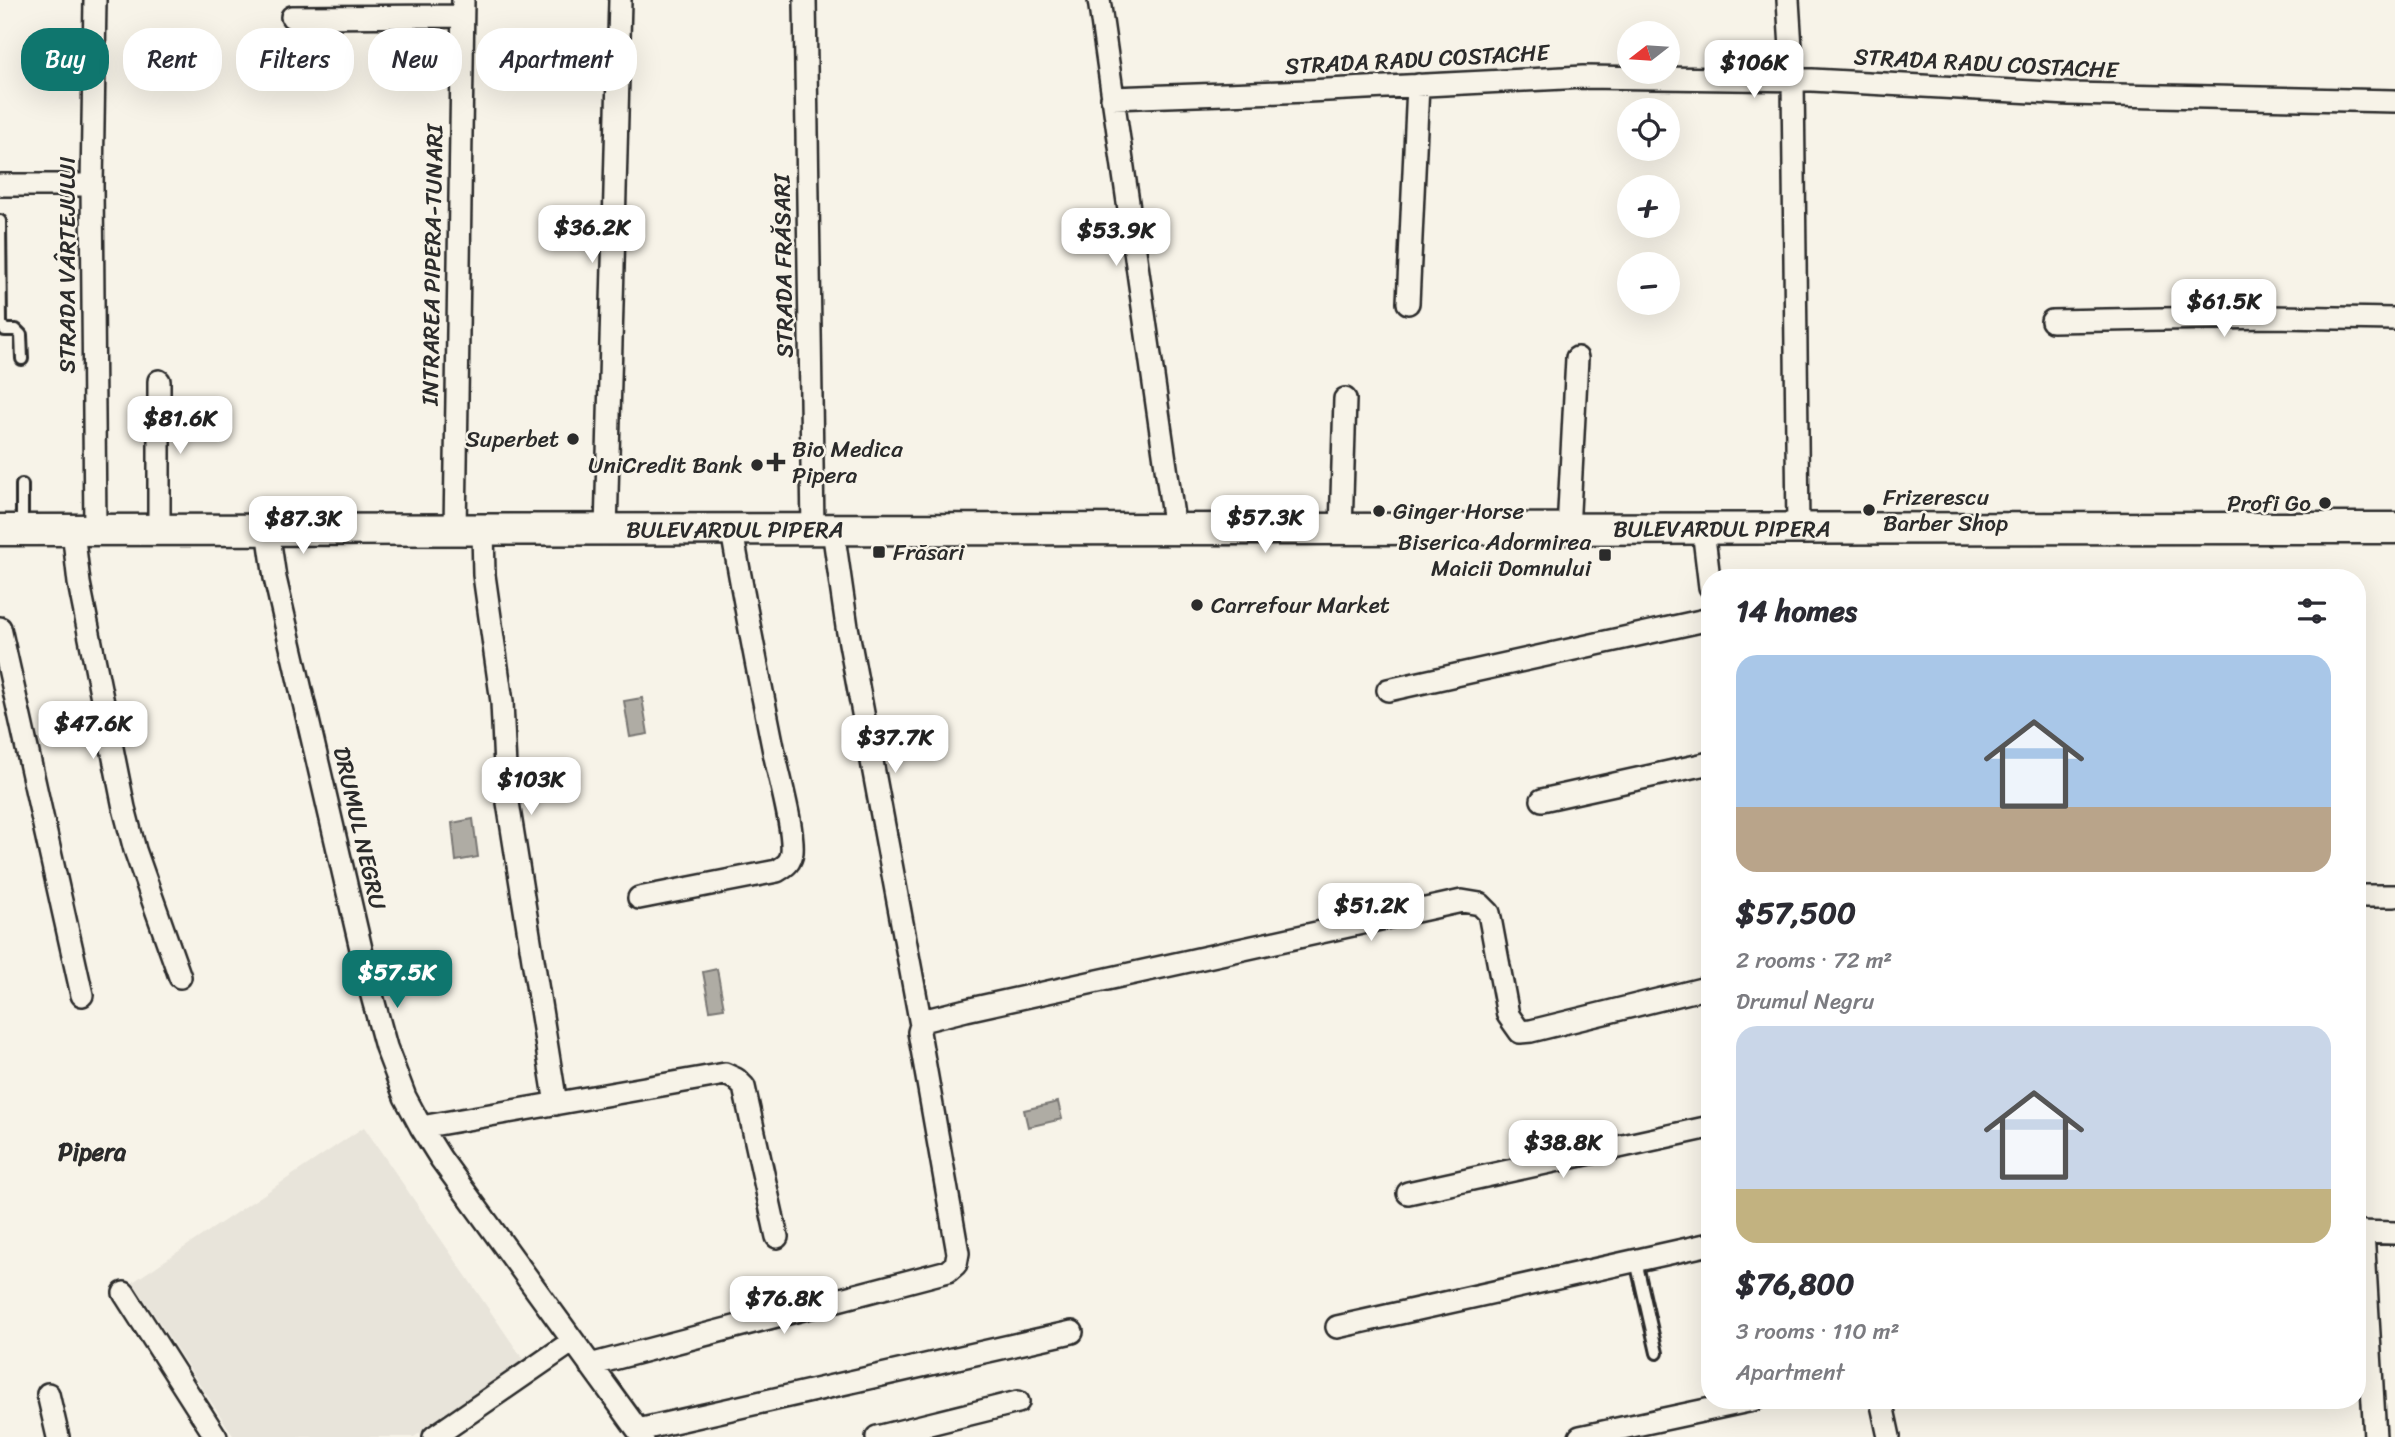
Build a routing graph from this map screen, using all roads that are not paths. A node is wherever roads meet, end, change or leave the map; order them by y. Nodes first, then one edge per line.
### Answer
1 (95, 0) edge
2 (620, 0) edge
3 (805, 0) edge
4 (1099, 0) edge
5 (1788, 0) edge
6 (463, 8) edge
7 (292, 16) dead end
8 (1793, 80) junction
9 (1418, 85) junction
10 (1112, 98) junction
11 (2395, 101) edge
12 (0, 184) edge
13 (92, 185) junction
14 (0, 221) edge
15 (1408, 303) dead end
16 (2395, 319) edge
17 (2052, 321) dead end
18 (1577, 358) dead end
19 (22, 359) dead end
20 (159, 381) dead end
21 (1345, 399) dead end
22 (22, 485) dead end
23 (2395, 528) edge
24 (1703, 529) junction
25 (1798, 529) junction
26 (11, 530) edge
27 (84, 530) junction
28 (159, 530) junction
29 (268, 530) junction
30 (469, 530) junction
31 (823, 530) junction
32 (1175, 530) junction
33 (1341, 530) junction
34 (1568, 530) junction
35 (606, 531) junction
36 (732, 531) junction
37 (1708, 569) edge
38 (1701, 621) edge
39 (0, 628) edge
40 (1388, 690) dead end
41 (1701, 765) edge
42 (1542, 800) dead end
43 (2366, 896) edge
44 (2395, 896) edge
45 (639, 898) dead end
46 (180, 977) dead end
47 (1701, 989) edge
48 (82, 995) dead end
49 (920, 1025) junction
50 (556, 1104) junction
51 (421, 1127) junction
52 (1701, 1129) edge
53 (1408, 1193) dead end
54 (2366, 1232) edge
55 (2395, 1233) edge
56 (777, 1237) dead end
57 (1701, 1246) edge
58 (1636, 1261) junction
59 (124, 1293) dead end
60 (2366, 1314) edge
61 (1337, 1327) dead end
62 (1072, 1332) dead end
63 (573, 1341) junction
64 (1657, 1353) dead end
65 (590, 1365) junction
66 (48, 1394) dead end
67 (1018, 1402) dead end
68 (1711, 1409) edge
69 (1883, 1409) edge
70 (641, 1434) edge
71 (58, 1437) edge
72 (216, 1437) edge
73 (435, 1437) edge
74 (877, 1437) edge
75 (1580, 1437) edge
76 (1889, 1437) edge
77 (2375, 1437) edge

1 - 13 street, STRADA VÂRTEJULUI
2 - 35 street
3 - 31 street, STRADA FRĂSARI
4 - 10 street
5 - 8 street
6 - 7 street
6 - 30 street, INTRAREA PIPERA-TUNARI
8 - 9 street, STRADA RADU COSTACHE
8 - 11 street, STRADA RADU COSTACHE
8 - 25 street
9 - 10 street, STRADA RADU COSTACHE
9 - 15 street
10 - 32 street
12 - 13 street
13 - 27 street, STRADA VÂRTEJULUI
14 - 19 lane
16 - 17 street
18 - 34 street
20 - 28 street
21 - 33 street
22 - 26 lane
23 - 25 main road, BULEVARDUL PIPERA
24 - 25 main road, BULEVARDUL PIPERA
24 - 34 main road, BULEVARDUL PIPERA
24 - 37 street
26 - 27 main road, BULEVARDUL PIPERA
27 - 28 main road, BULEVARDUL PIPERA
27 - 46 street, STRADA VÂRTEJULUI
28 - 29 main road, BULEVARDUL PIPERA
29 - 30 main road, BULEVARDUL PIPERA
29 - 51 street, DRUMUL NEGRU
30 - 35 main road, BULEVARDUL PIPERA
30 - 50 street, INTRAREA PIPERA-TUNARI
31 - 32 main road, BULEVARDUL PIPERA
31 - 36 main road, BULEVARDUL PIPERA
31 - 49 street, STRADA FRĂSARI
32 - 33 main road, BULEVARDUL PIPERA
33 - 34 main road, BULEVARDUL PIPERA
35 - 36 main road, BULEVARDUL PIPERA
36 - 45 street
38 - 40 street
39 - 48 street
41 - 42 street
43 - 44 street
47 - 49 street
49 - 65 street, STRADA FRĂSARI
50 - 51 street
50 - 56 street
51 - 63 street, DRUMUL NEGRU
52 - 53 street
54 - 55 street
57 - 58 street
58 - 61 street
58 - 64 lane
59 - 72 street
60 - 77 street
62 - 70 street
63 - 65 street, DRUMUL NEGRU
63 - 73 street
65 - 70 street, DRUMUL NEGRU
66 - 71 street
67 - 74 street
68 - 75 street
69 - 76 street

